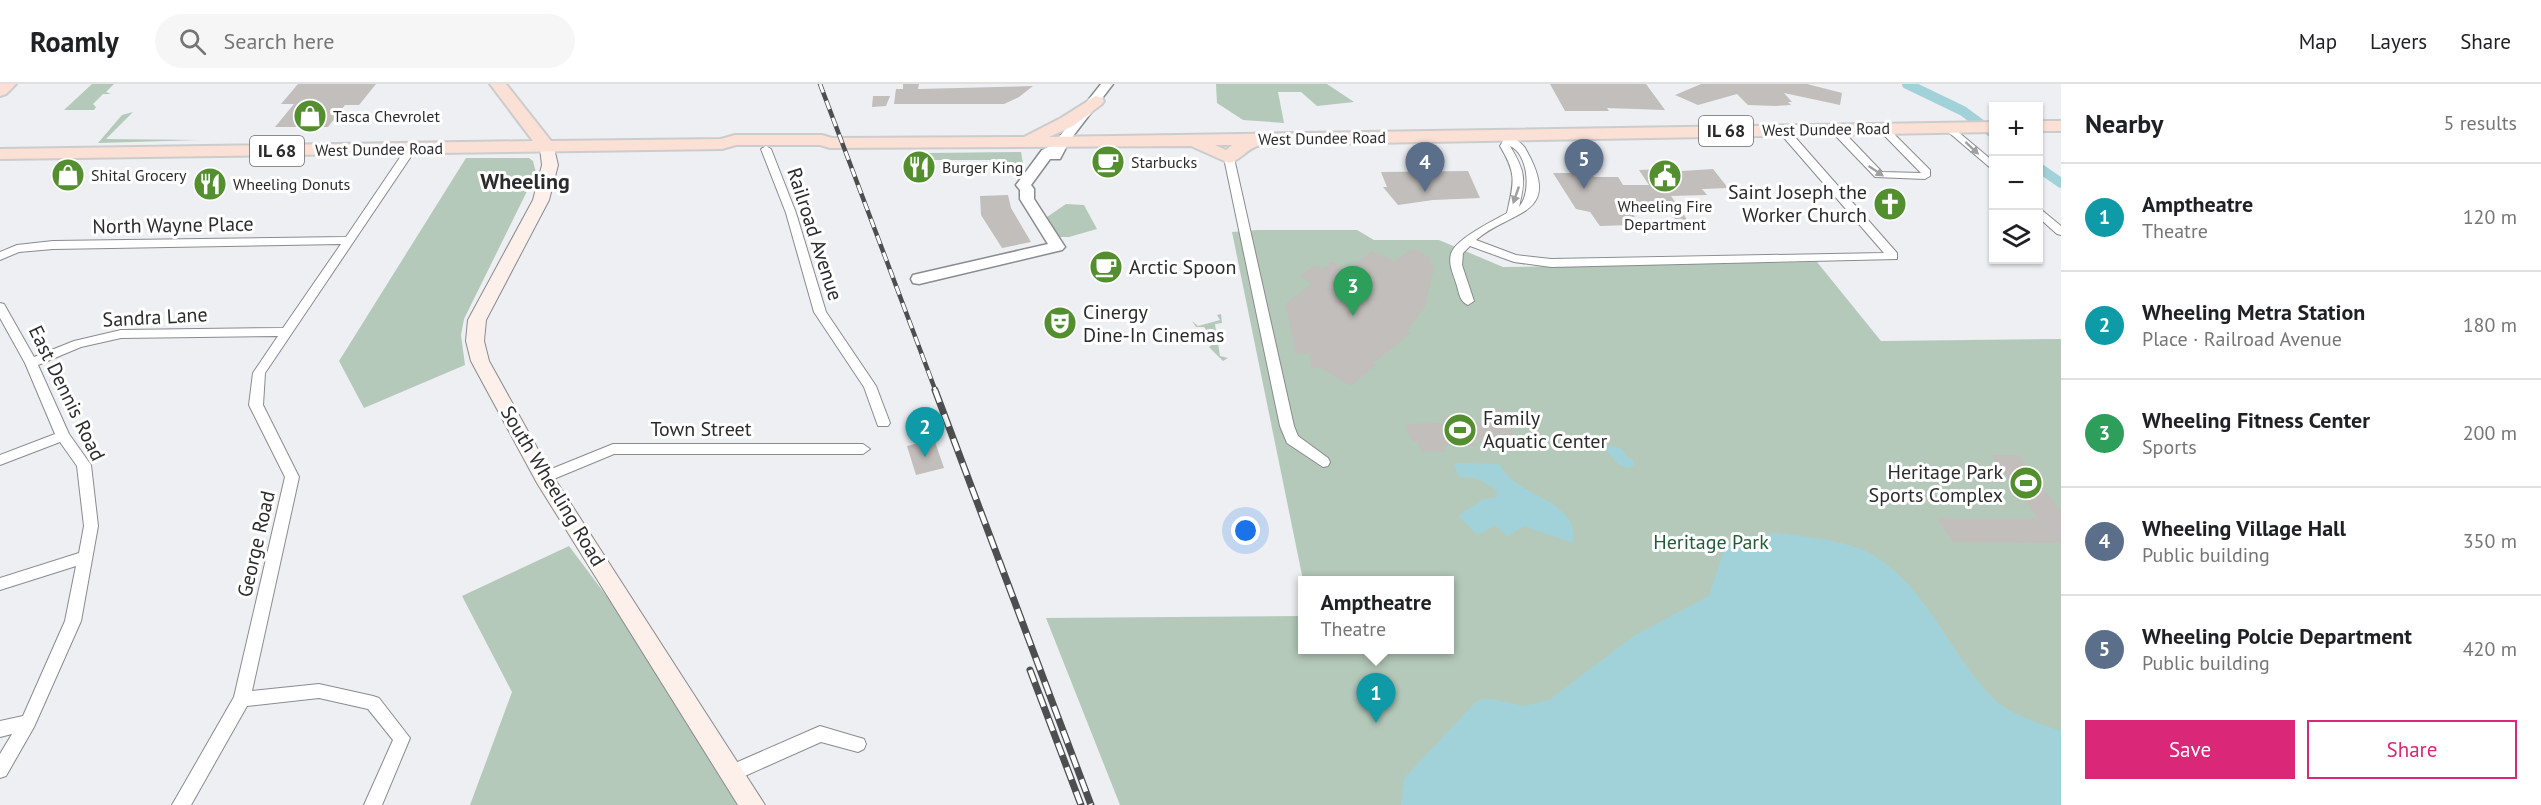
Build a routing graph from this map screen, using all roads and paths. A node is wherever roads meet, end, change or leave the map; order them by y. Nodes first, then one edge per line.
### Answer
1 (9, 84) edge
2 (498, 84) edge
3 (1107, 84) edge
4 (0, 91) edge
5 (1096, 101) junction
6 (522, 116) junction
7 (1084, 117) junction
8 (2043, 126) edge
9 (2061, 126) edge
10 (1959, 127) junction
11 (1989, 127) edge
12 (1835, 129) junction
13 (1883, 129) junction
14 (1783, 130) junction
15 (1506, 138) junction
16 (1261, 139) junction
17 (1018, 141) junction
18 (1125, 141) junction
19 (1171, 141) junction
20 (830, 142) junction
21 (722, 144) junction
22 (484, 148) junction
23 (547, 148) junction
24 (766, 148) junction
25 (411, 149) junction
26 (1053, 150) junction
27 (0, 154) edge
28 (1229, 158) junction
29 (1989, 162) edge
30 (2043, 215) edge
31 (2061, 232) edge
32 (348, 240) junction
33 (1467, 241) junction
34 (0, 256) edge
35 (919, 279) dead end
36 (1468, 301) dead end
37 (0, 307) edge
38 (285, 332) junction
39 (32, 363) junction
40 (883, 423) dead end
41 (63, 436) junction
42 (863, 449) dead end
43 (0, 460) edge
44 (1323, 462) dead end
45 (544, 478) junction
46 (84, 557) junction
47 (0, 584) edge
48 (242, 699) junction
49 (28, 722) junction
50 (0, 729) edge
51 (858, 744) dead end
52 (0, 770) edge
53 (732, 773) junction
54 (181, 805) edge
55 (373, 805) edge
56 (752, 805) edge

1 - 4 main road
2 - 6 main road
3 - 5 street
5 - 7 street
5 - 17 main road
6 - 22 main road
6 - 23 main road
7 - 18 main road
7 - 26 street
8 - 9 main road
10 - 11 main road, West Dundee Road / IL 68
10 - 13 main road, West Dundee Road / IL 68
10 -> 29 street
12 - 13 main road, West Dundee Road / IL 68
12 -> 13 street
12 - 14 main road, West Dundee Road / IL 68
14 - 15 main road, West Dundee Road / IL 68
14 - 33 street
15 - 16 main road, West Dundee Road / IL 68
15 - 33 street
16 - 19 main road, West Dundee Road / IL 68
16 - 28 main road
17 - 20 main road, West Dundee Road / IL 68
17 - 26 main road, West Dundee Road / IL 68
17 - 26 main road
18 - 19 main road, West Dundee Road / IL 68
18 - 26 main road, West Dundee Road / IL 68
19 - 28 main road
20 - 21 main road, West Dundee Road / IL 68
20 - 24 main road, West Dundee Road / IL 68
21 - 23 main road, West Dundee Road / IL 68
21 - 24 main road, West Dundee Road / IL 68
22 - 23 main road, West Dundee Road / IL 68
22 - 25 main road, West Dundee Road / IL 68
23 - 45 main road, South Wheeling Road
24 - 40 street, Railroad Avenue
25 - 27 main road, West Dundee Road / IL 68
25 - 32 street, George Road
26 - 35 street
28 - 44 street
30 - 31 street
32 - 34 street, North Wayne Place
32 - 38 street, George Road
33 - 36 street
37 - 39 street, East Dennis Road
38 - 39 street, Sandra Lane
38 - 48 street, George Road
39 - 41 street, East Dennis Road
41 - 43 street
41 - 46 street, East Dennis Road
42 - 45 street, Town Street
45 - 53 main road, South Wheeling Road
46 - 47 street
46 - 49 street, East Dennis Road
48 - 54 street, George Road
48 - 55 street
49 - 50 street
49 - 52 street, East Dennis Road
51 - 53 street
53 - 56 main road, South Wheeling Road

